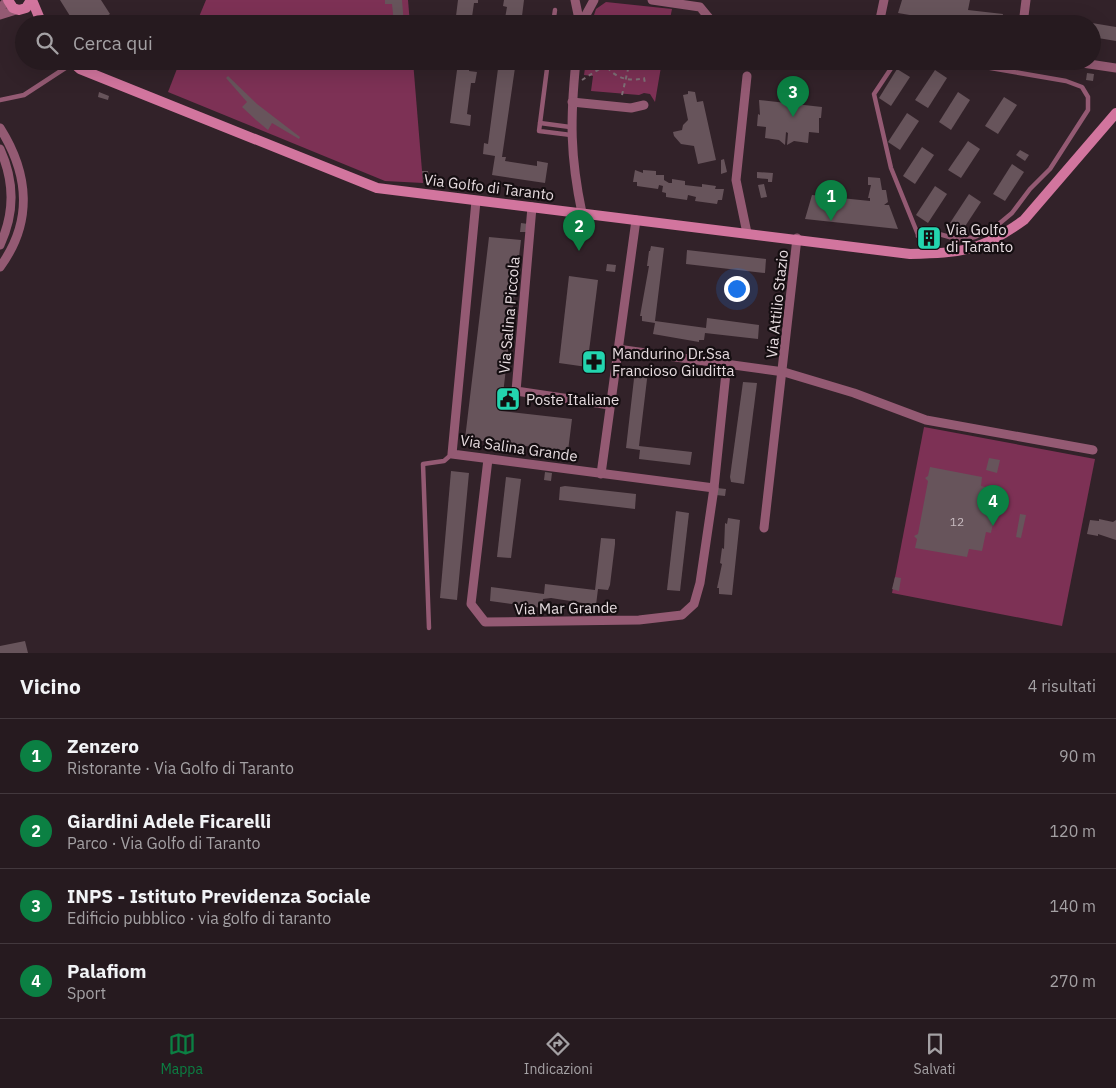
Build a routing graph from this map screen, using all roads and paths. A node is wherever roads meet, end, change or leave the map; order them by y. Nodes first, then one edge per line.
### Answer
1 (8, 0) edge
2 (31, 0) edge
3 (575, 0) edge
4 (594, 0) edge
5 (652, 0) edge
6 (884, 0) edge
7 (1026, 0) edge
8 (0, 8) edge
9 (19, 10) junction
10 (554, 10) dead end
11 (0, 15) edge
12 (26, 15) edge
13 (37, 15) edge
14 (554, 15) edge
15 (579, 15) edge
16 (586, 15) edge
17 (707, 15) edge
18 (881, 15) edge
19 (1024, 15) edge
20 (1101, 66) edge
21 (1116, 68) edge
22 (60, 70) edge
23 (83, 70) edge
24 (547, 70) edge
25 (575, 70) edge
26 (598, 70) edge
27 (609, 70) edge
28 (628, 70) edge
29 (890, 70) edge
30 (1002, 70) edge
31 (747, 76) dead end
32 (626, 79) junction
33 (582, 80) dead end
34 (645, 83) dead end
35 (622, 95) dead end
36 (0, 100) edge
37 (572, 102) junction
38 (644, 105) dead end
39 (1116, 113) edge
40 (540, 123) junction
41 (0, 128) edge
42 (571, 131) junction
43 (0, 149) edge
44 (476, 201) junction
45 (532, 207) junction
46 (582, 213) junction
47 (636, 220) junction
48 (747, 233) junction
49 (918, 236) junction
50 (797, 238) junction
51 (0, 246) edge
52 (926, 254) junction
53 (0, 267) edge
54 (617, 349) junction
55 (727, 363) junction
56 (784, 372) junction
57 (610, 405) junction
58 (1093, 450) dead end
59 (452, 454) junction
60 (488, 459) junction
61 (601, 474) junction
62 (714, 488) junction
63 (764, 528) dead end
64 (429, 628) dead end

1 - 8 street
1 - 9 street
2 - 9 street
2 - 13 street
3 - 15 street
4 - 16 street
5 - 17 street
6 - 18 street
7 - 19 street
9 - 11 street
9 - 12 street
10 - 14 lane
20 - 21 street
22 - 36 lane
23 - 44 street, Via Golfo di Taranto
24 - 40 lane
25 - 37 street
26 - 33 path
27 - 32 path
28 - 32 path
29 - 49 lane
30 - 49 lane
31 - 48 street
32 - 34 path
32 - 35 path
37 - 38 street
37 - 42 street
39 - 52 street, Via Golfo di Taranto
40 - 42 lane
40 - 42 lane
41 - 53 street
42 - 46 street
43 - 51 street
44 - 45 street, Via Golfo di Taranto
44 - 59 street, Via Salina Grande
45 - 46 street, Via Golfo di Taranto
45 - 57 street, Via Salina Piccola
46 - 47 street, Via Golfo di Taranto
47 - 48 street, Via Golfo di Taranto
47 - 54 street
48 - 50 street, Via Golfo di Taranto
49 - 52 lane
50 - 52 street, Via Golfo di Taranto
50 - 56 street, Via Attilio Stazio
54 - 55 street
54 - 57 street
55 - 56 street
55 - 62 street
56 - 58 street
56 - 63 street
57 - 61 street
59 - 60 street, Via Salina Grande
59 - 64 lane
60 - 61 street, Via Salina Grande
60 - 62 street, Via Mar Grande
61 - 62 street, Via Salina Grande

